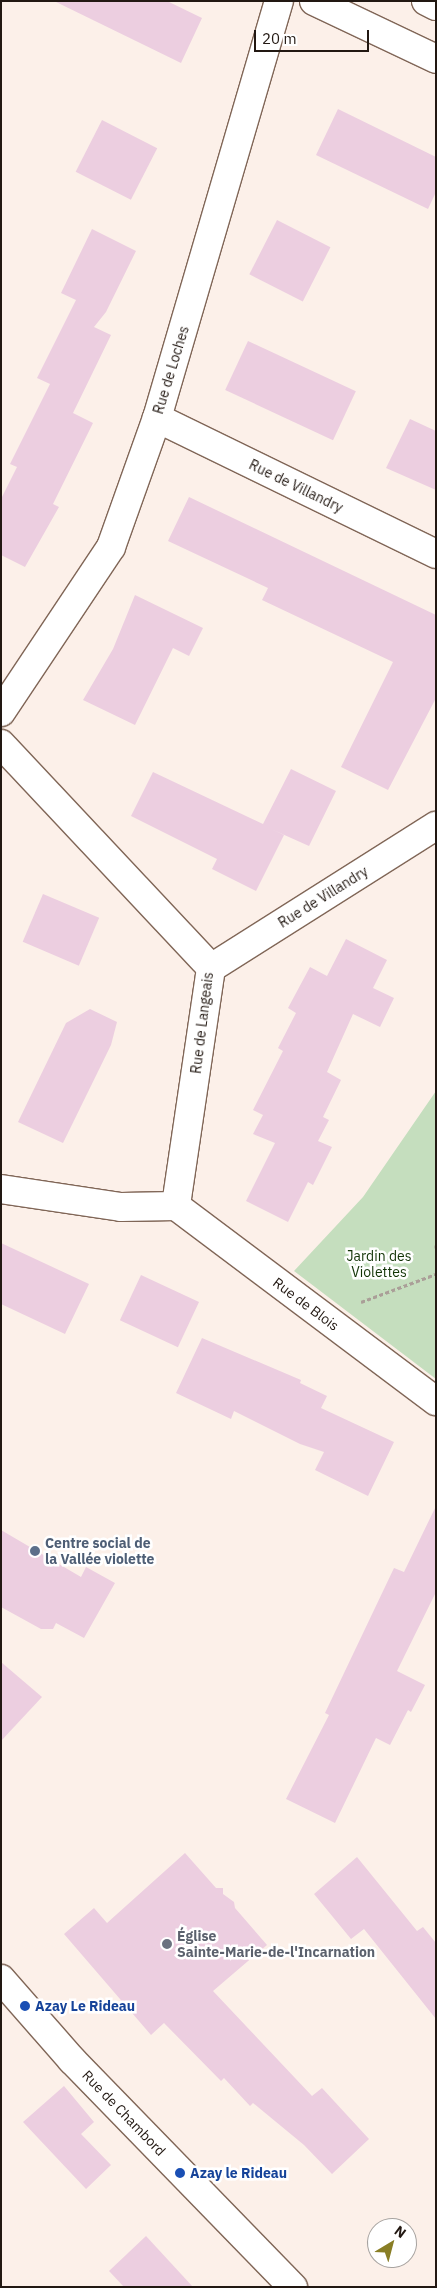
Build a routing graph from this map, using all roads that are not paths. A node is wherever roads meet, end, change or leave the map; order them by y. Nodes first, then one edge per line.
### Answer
1 (279, 1) edge
2 (314, 1) edge
3 (426, 1) edge
4 (436, 6) edge
5 (436, 60) edge
6 (157, 418) junction
7 (436, 554) edge
8 (1, 712) edge
9 (1, 744) edge
10 (436, 826) edge
11 (211, 968) junction
12 (1, 1189) edge
13 (176, 1206) junction
14 (436, 1401) edge
15 (1, 1979) edge
16 (292, 2287) edge

1 - 6 street, Rue de Loches
2 - 5 street
3 - 4 street
6 - 7 street, Rue de Villandry
6 - 8 street, Rue de Loches
9 - 11 street, Rue de Langeais
10 - 11 street, Rue de Villandry
11 - 13 street, Rue de Langeais
12 - 13 street
13 - 14 street, Rue de Blois
15 - 16 street, Rue de Chambord

